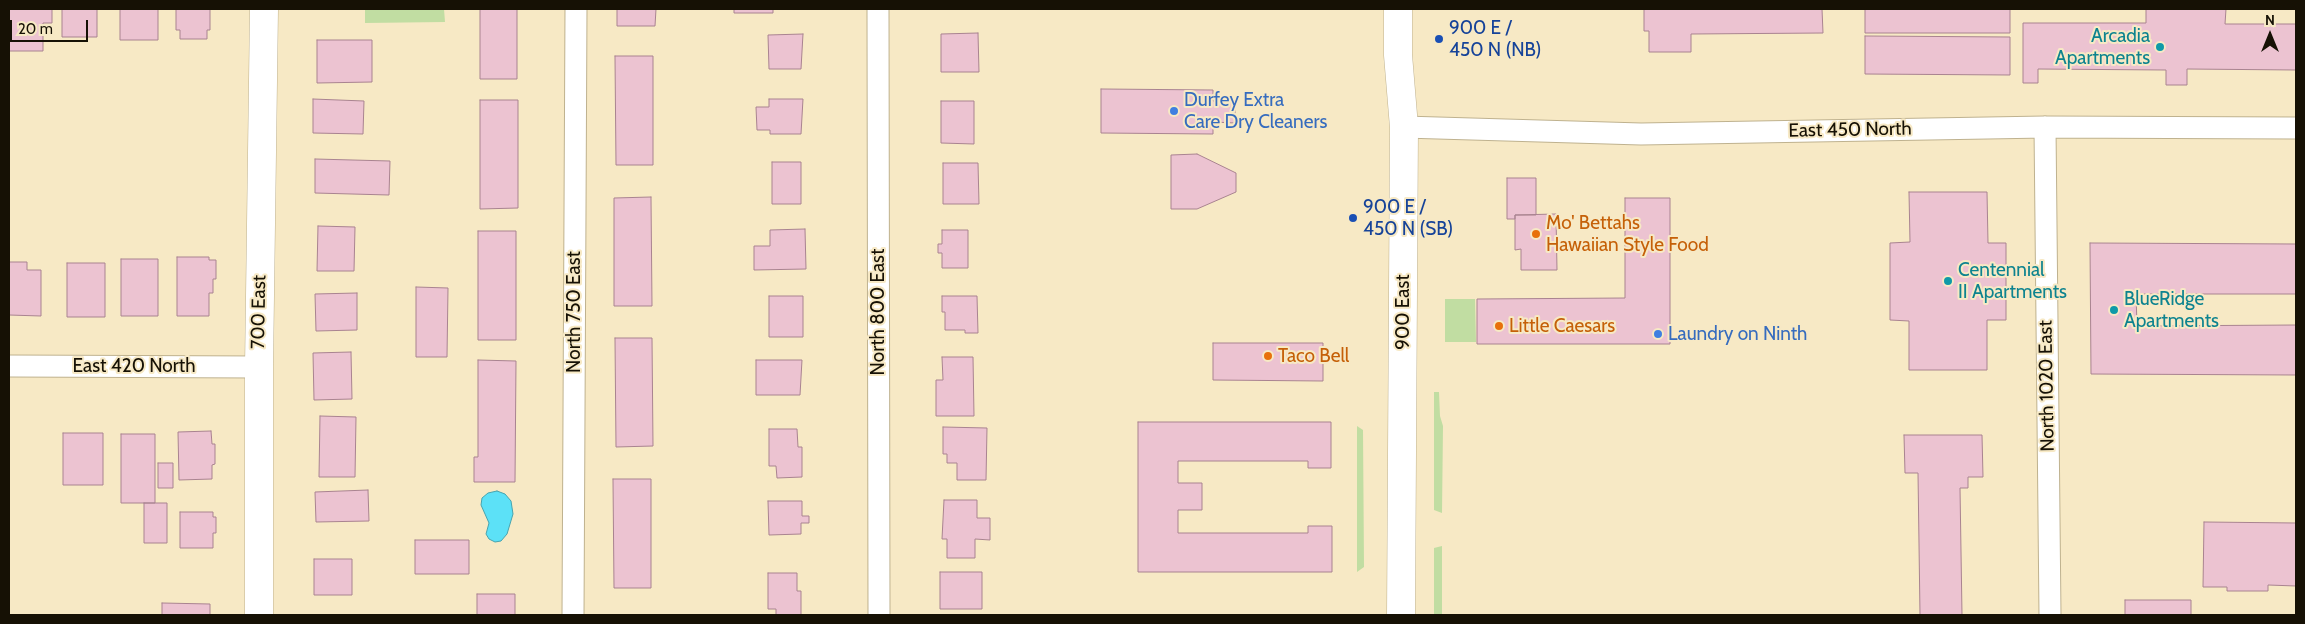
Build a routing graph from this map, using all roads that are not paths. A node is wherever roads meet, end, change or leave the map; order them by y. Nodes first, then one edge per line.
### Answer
1 (264, 9) edge
2 (576, 9) edge
3 (878, 9) edge
4 (1398, 9) edge
5 (1404, 127) junction
6 (2045, 127) junction
7 (2296, 128) edge
8 (9, 366) edge
9 (259, 367) junction
10 (259, 615) edge
11 (573, 615) edge
12 (879, 615) edge
13 (1401, 615) edge
14 (2050, 615) edge

1 - 9 street, 700 East
2 - 11 street, North 750 East
3 - 12 street, North 800 East
4 - 5 street, 900 East
5 - 6 street, East 450 North
5 - 13 street, 900 East
6 - 7 street, East 450 North
6 - 14 street, North 1020 East
8 - 9 street, East 420 North
9 - 10 street, 700 East

